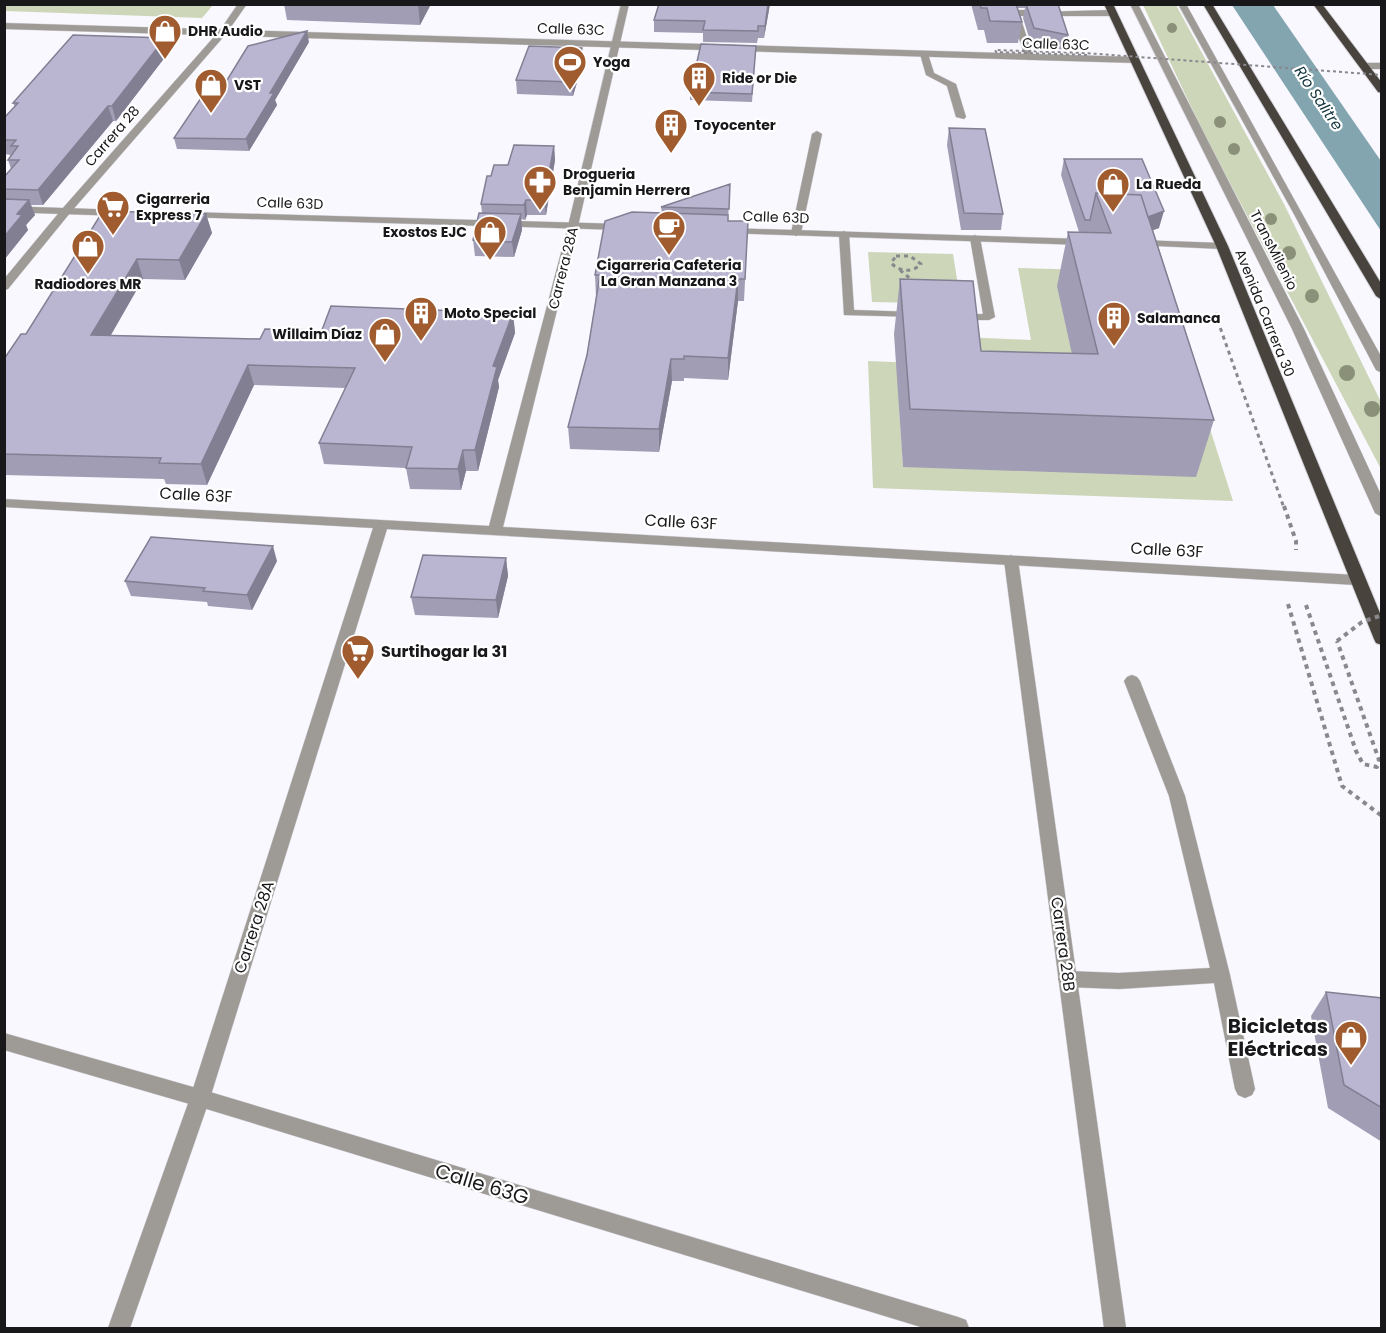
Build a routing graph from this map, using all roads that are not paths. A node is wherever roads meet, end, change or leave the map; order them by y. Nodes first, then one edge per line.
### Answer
1 (243, 4) edge
2 (625, 4) edge
3 (1134, 4) edge
4 (1182, 4) edge
5 (1207, 4) edge
6 (1317, 4) edge
7 (1032, 9) edge
8 (1110, 9) edge
9 (4, 26) edge
10 (223, 32) junction
11 (614, 44) junction
12 (924, 54) junction
13 (1029, 57) junction
14 (1136, 60) junction
15 (1364, 66) junction
16 (1382, 66) edge
17 (1382, 90) edge
18 (961, 117) dead end
19 (817, 134) dead end
20 (4, 209) edge
21 (66, 211) junction
22 (137, 213) edge
23 (172, 214) edge
24 (573, 226) junction
25 (632, 228) edge
26 (714, 230) edge
27 (796, 233) junction
28 (844, 234) junction
29 (975, 238) junction
30 (1092, 242) edge
31 (1127, 243) edge
32 (1222, 246) junction
33 (4, 287) edge
34 (1382, 296) edge
35 (923, 316) edge
36 (947, 316) edge
37 (1382, 370) edge
38 (4, 503) edge
39 (1382, 513) edge
40 (382, 524) junction
41 (495, 530) junction
42 (1011, 560) junction
43 (1356, 580) junction
44 (1382, 639) edge
45 (1132, 681) dead end
46 (1221, 975) junction
47 (1067, 979) junction
48 (4, 1041) edge
49 (1245, 1089) dead end
50 (200, 1098) junction
51 (119, 1329) edge
52 (958, 1329) edge
53 (1115, 1329) edge

1 - 10 street, Carrera 28
2 - 11 street, Carrera 28A
3 - 39 street, TransMilenio
4 - 37 street
5 - 34 highway
6 - 15 highway
7 - 8 street
7 - 13 street
8 - 14 highway, Avenida Carrera 30
9 - 10 street, Calle 63C
10 - 11 street, Calle 63C
10 - 21 street, Carrera 28
11 - 12 street, Calle 63C
11 - 24 street, Carrera 28A
12 - 13 street, Calle 63C
12 - 18 street
13 - 14 street, Calle 63C
14 - 32 highway, Avenida Carrera 30
15 - 16 street
15 - 17 highway
19 - 27 street
20 - 21 street
21 - 22 street
21 - 33 street, Carrera 28
23 - 24 street, Calle 63D
24 - 25 street, Calle 63D
24 - 41 street, Carrera 28A
26 - 27 street, Calle 63D
27 - 28 street, Calle 63D
28 - 29 street, Calle 63D
28 - 35 street
29 - 30 street, Calle 63D
29 - 36 street
31 - 32 street
32 - 43 highway, Avenida Carrera 30
38 - 40 street, Calle 63F
40 - 41 street, Calle 63F
40 - 50 street, Carrera 28A
41 - 42 street, Calle 63F
42 - 43 street, Calle 63F
42 - 47 street, Carrera 28B
43 - 44 highway, Avenida Carrera 30
45 - 46 street
46 - 47 street
46 - 49 street
47 - 53 street, Carrera 28B
48 - 50 street, Calle 63G
50 - 51 street, Carrera 28A
50 - 52 street, Calle 63G

